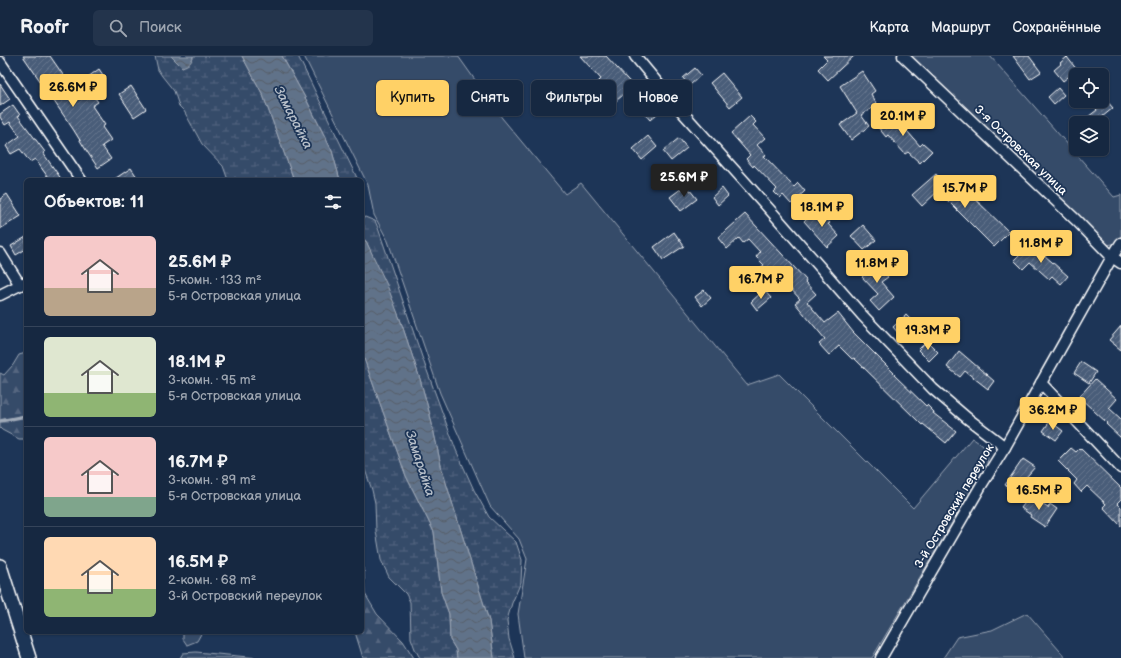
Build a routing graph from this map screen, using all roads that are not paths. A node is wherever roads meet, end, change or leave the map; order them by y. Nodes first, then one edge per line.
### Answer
1 (635, 56) edge
2 (903, 56) edge
3 (0, 62) edge
4 (80, 178) edge
5 (1121, 243) edge
6 (0, 253) edge
7 (1112, 257) junction
8 (1121, 263) edge
9 (23, 283) edge
10 (0, 295) edge
11 (1041, 384) junction
12 (1005, 447) junction
13 (1121, 468) edge
14 (0, 566) edge
15 (29, 658) edge
16 (881, 658) edge

1 - 12 street
2 - 7 street, 3-я Островская улица
3 - 4 street
5 - 7 street, 3-й Островский переулок
6 - 9 street
7 - 8 street, 3-я Островская улица
7 - 11 street, 3-й Островский переулок
9 - 10 street
11 - 12 street, 3-й Островский переулок
11 - 13 street
12 - 16 street, 3-й Островский переулок
14 - 15 street

